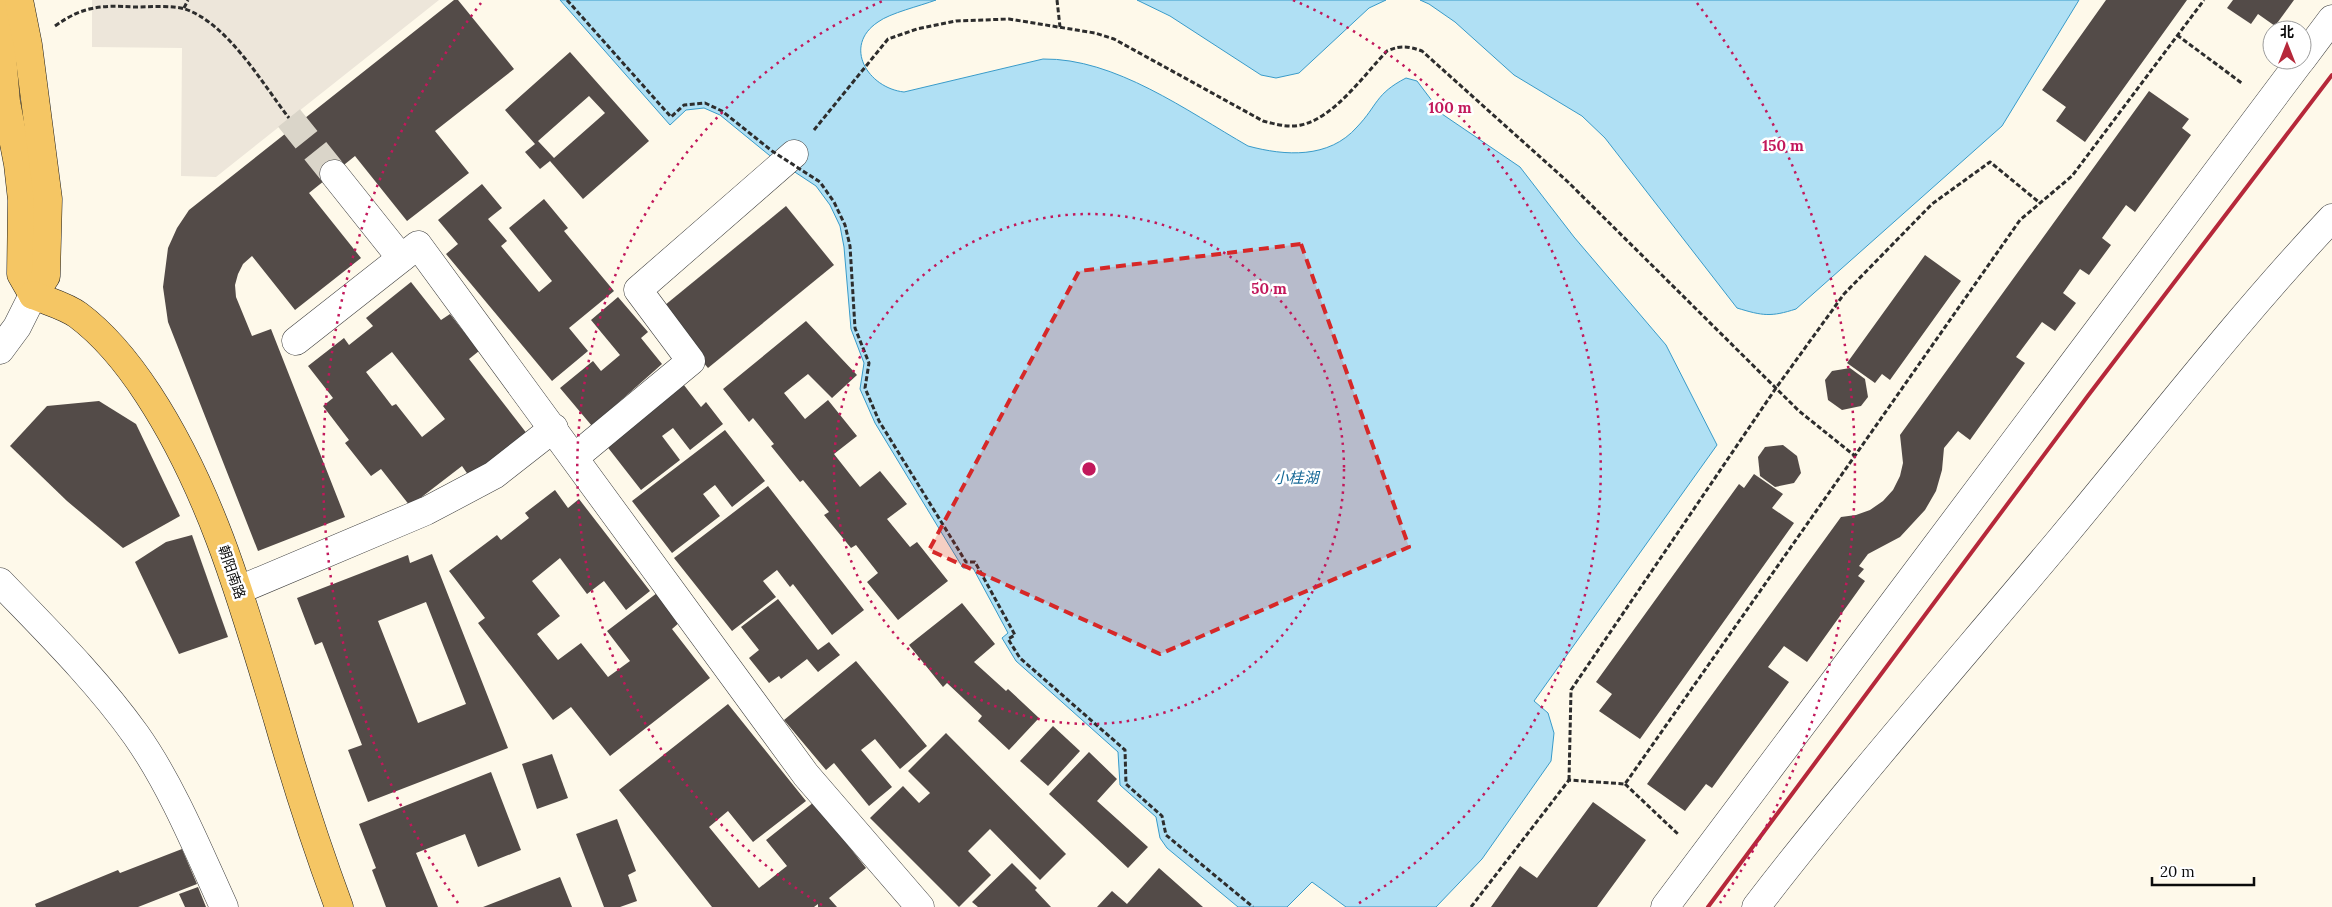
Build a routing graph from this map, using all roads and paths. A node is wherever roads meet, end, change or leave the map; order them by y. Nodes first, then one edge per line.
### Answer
1 (12, 0) edge
2 (19, 0) edge
3 (188, 0) edge
4 (567, 0) edge
5 (1057, 0) edge
6 (2204, 0) edge
7 (184, 8) junction
8 (2332, 19) edge
9 (1060, 27) junction
10 (2177, 35) junction
11 (2312, 45) edge
12 (28, 46) junction
13 (2293, 70) edge
14 (2268, 103) junction
15 (289, 118) tunnel mouth
16 (794, 154) joint
17 (334, 174) tunnel mouth
18 (2040, 203) junction
19 (2332, 218) edge
20 (401, 258) junction
21 (34, 295) junction
22 (296, 341) dead end
23 (0, 350) edge
24 (1776, 388) junction
25 (554, 428) junction
26 (1855, 456) junction
27 (575, 457) junction
28 (0, 582) edge
29 (239, 590) junction
30 (1569, 780) junction
31 (1625, 784) junction
32 (1702, 857) junction
33 (224, 907) edge
34 (339, 907) edge
35 (920, 907) edge
36 (1253, 907) edge
37 (1471, 907) edge
38 (1665, 907) edge
39 (1756, 907) edge

1 - 21 main road
2 - 12 main road
3 - 7 path
4 - 36 path, bridge
5 - 9 path
6 - 10 path
7 - 12 path
7 - 15 path
8 - 11 street
9 - 16 path
9 - 24 path
10 - 14 path
10 - 18 path
12 - 21 main road
13 - 14 street
14 - 32 street
16 - 27 street
17 - 20 street
18 - 24 path
18 - 26 path
19 - 39 street
20 - 22 street
20 - 25 street
21 - 23 street
21 - 29 main road, 朝阳南路
24 - 26 path
24 - 30 path
25 - 27 street
25 - 29 street
26 - 31 path
27 - 35 street
28 - 33 street
29 - 34 main road, 朝阳南路
30 - 31 path
30 - 37 path
31 - 32 path
32 - 38 street

